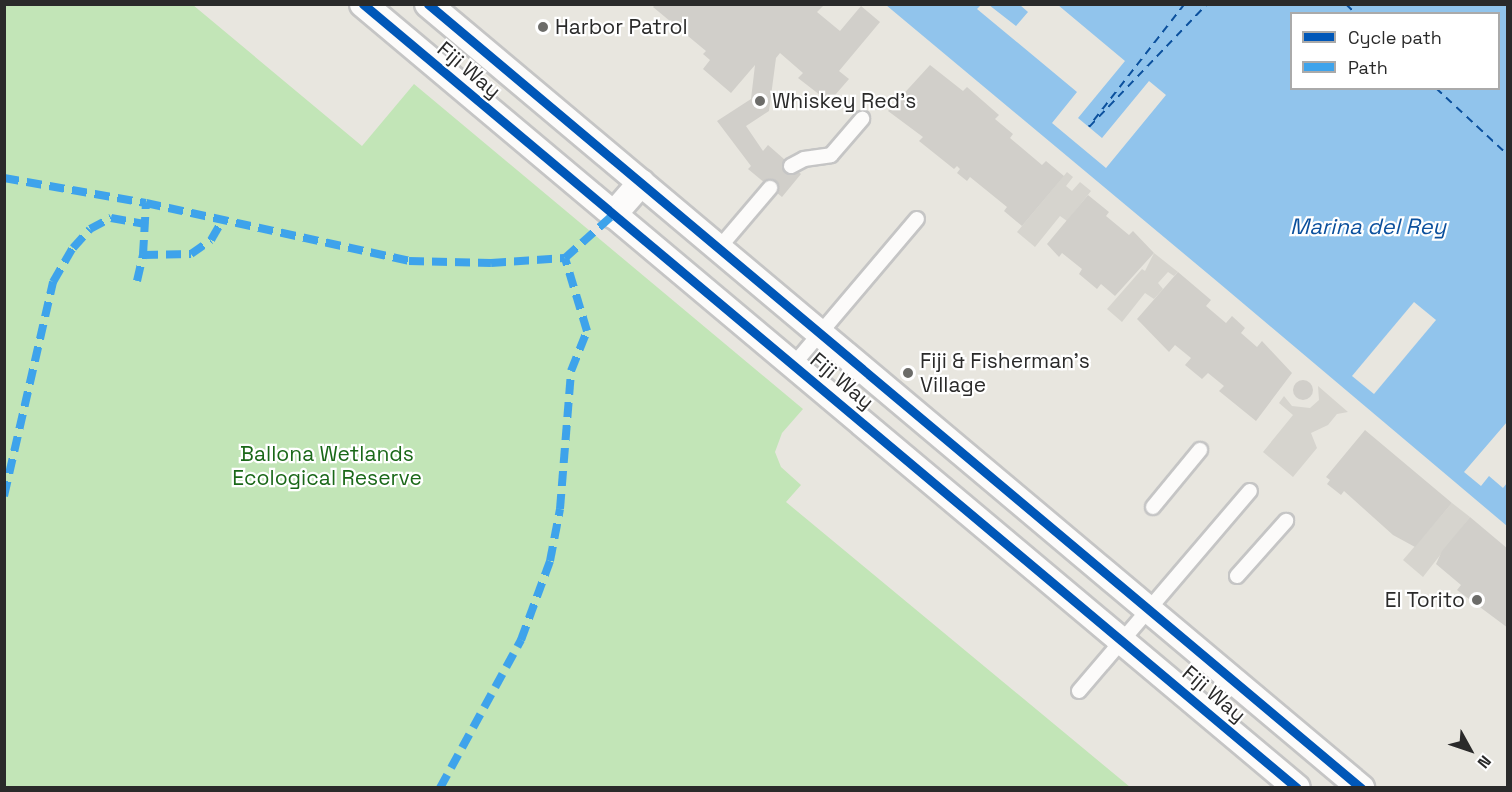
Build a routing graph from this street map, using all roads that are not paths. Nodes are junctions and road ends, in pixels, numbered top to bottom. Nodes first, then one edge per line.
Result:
1 (363, 4) edge
2 (428, 4) edge
3 (862, 119) dead end
4 (791, 166) dead end
5 (641, 183) junction
6 (770, 188) dead end
7 (613, 215) junction
8 (917, 219) dead end
9 (719, 248) junction
10 (820, 332) junction
11 (794, 364) junction
12 (1200, 450) dead end
13 (1250, 491) dead end
14 (1153, 507) dead end
15 (1286, 521) dead end
16 (1237, 576) dead end
17 (1150, 607) junction
18 (1122, 640) junction
19 (1079, 691) dead end
20 (1297, 788) edge
21 (1361, 788) edge

1 - 7 street, Fiji Way
2 - 5 street, Fiji Way
3 - 4 lane
5 - 7 street
5 - 9 street, Fiji Way
6 - 9 lane
7 - 11 street, Fiji Way
8 - 10 lane
9 - 10 street, Fiji Way
10 - 11 lane
10 - 17 street, Fiji Way
11 - 18 street, Fiji Way
12 - 14 lane
13 - 17 lane
15 - 16 lane
17 - 18 lane
17 - 21 street, Fiji Way
18 - 19 lane
18 - 20 street, Fiji Way

